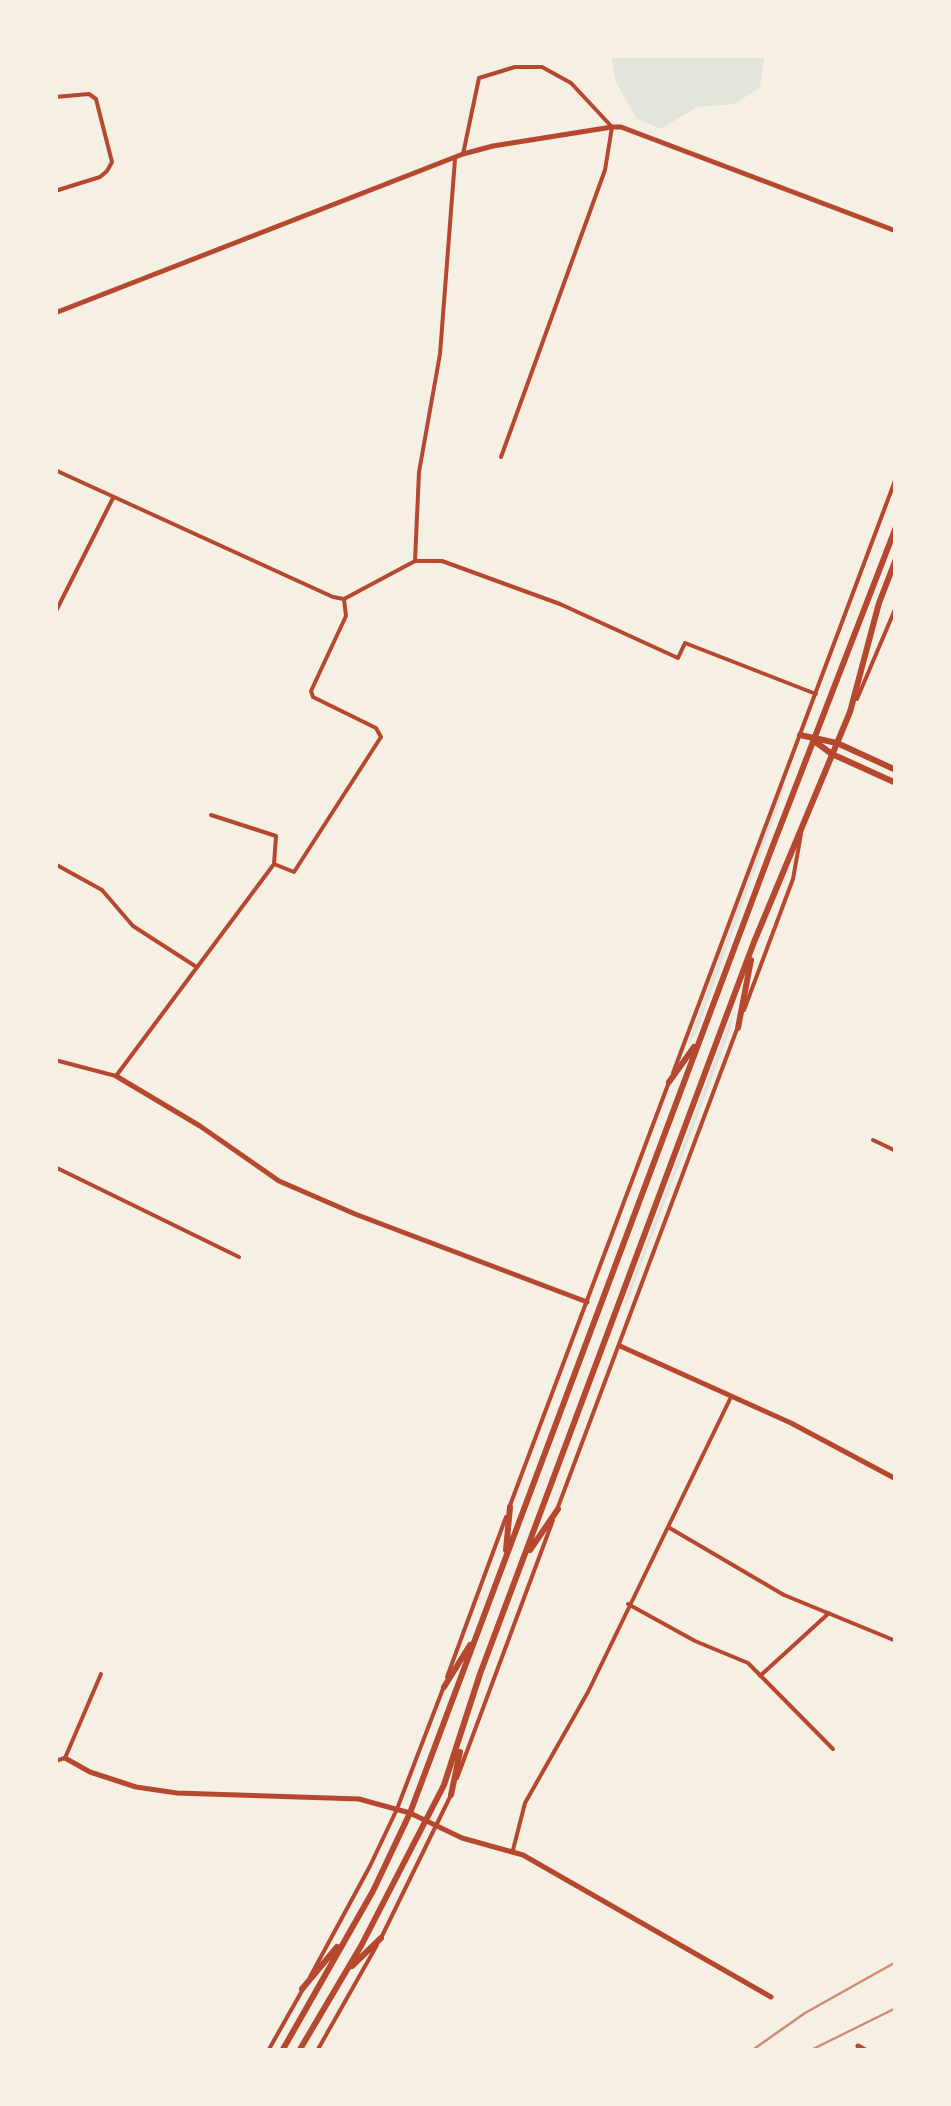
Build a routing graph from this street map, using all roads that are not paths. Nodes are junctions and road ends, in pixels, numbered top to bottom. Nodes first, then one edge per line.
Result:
1 (55, 96) edge
2 (612, 127) junction
3 (464, 154) junction
4 (455, 158) junction
5 (55, 192) edge
6 (896, 232) edge
7 (55, 313) edge
8 (502, 457) dead end
9 (55, 470) edge
10 (896, 478) edge
11 (113, 498) junction
12 (896, 527) edge
13 (896, 559) edge
14 (415, 561) junction
15 (344, 599) junction
16 (896, 607) edge
17 (55, 614) edge
18 (816, 694) junction
19 (850, 712) junction
20 (800, 735) junction
21 (813, 740) junction
22 (837, 744) junction
23 (832, 754) junction
24 (896, 770) edge
25 (896, 783) edge
26 (211, 815) dead end
27 (802, 830) junction
28 (55, 864) edge
29 (274, 864) junction
30 (754, 942) junction
31 (196, 967) junction
32 (738, 1028) junction
33 (701, 1038) junction
34 (55, 1060) edge
35 (116, 1076) junction
36 (669, 1082) junction
37 (874, 1140) dead end
38 (896, 1151) edge
39 (55, 1167) edge
40 (239, 1256) dead end
41 (587, 1302) junction
42 (620, 1346) junction
43 (732, 1396) junction
44 (896, 1479) edge
45 (510, 1506) junction
46 (558, 1509) junction
47 (668, 1526) junction
48 (504, 1562) junction
49 (522, 1564) junction
50 (628, 1604) junction
51 (828, 1613) junction
52 (479, 1631) junction
53 (896, 1641) edge
54 (102, 1674) dead end
55 (760, 1676) junction
56 (444, 1687) junction
57 (465, 1726) junction
58 (833, 1749) dead end
59 (65, 1758) junction
60 (55, 1761) edge
61 (451, 1795) junction
62 (397, 1808) junction
63 (410, 1813) junction
64 (427, 1820) junction
65 (438, 1825) junction
66 (513, 1850) junction
67 (351, 1930) junction
68 (381, 1938) junction
69 (344, 1974) junction
70 (302, 1990) junction
71 (771, 1997) dead end
72 (858, 2046) dead end
73 (268, 2051) edge
74 (282, 2051) edge
75 (298, 2051) edge
76 (316, 2051) edge
77 (866, 2051) edge

1 - 5 street
2 - 3 street
2 - 3 street
2 - 6 street
2 - 8 street
3 - 4 street
4 - 7 street
4 - 14 street
9 - 11 street
10 - 18 street
11 - 15 street
11 - 17 street
12 - 21 main road
13 - 19 main road
14 - 15 street
14 - 18 street
15 - 29 street
16 - 19 street
18 - 20 street
19 - 22 main road
20 - 21 main road
20 - 36 street
21 - 22 main road
21 - 23 main road
21 - 33 main road
22 - 23 main road
22 - 24 main road
23 - 25 main road
23 - 27 main road
26 - 29 street
27 - 30 main road
27 - 32 street
28 - 31 street
29 - 31 street
30 - 32 main road
30 - 49 main road
31 - 35 street
32 - 42 street
33 - 36 main road
33 - 48 main road
34 - 35 street
35 - 41 street
36 - 41 street
37 - 38 street
39 - 40 street
41 - 45 street
42 - 43 street
42 - 46 street
43 - 44 street
43 - 47 street
45 - 48 main road
45 - 56 street
46 - 49 main road
46 - 61 street
47 - 50 street
47 - 51 street
48 - 52 main road
49 - 57 main road
50 - 55 street
50 - 66 street
51 - 53 street
51 - 55 street
52 - 56 main road
52 - 63 main road
54 - 59 street
55 - 58 street
56 - 62 street
57 - 61 main road
57 - 64 main road
59 - 60 street
59 - 62 street
61 - 65 street
62 - 63 street
62 - 70 street
63 - 64 street
63 - 67 main road
64 - 65 street
64 - 69 main road
65 - 66 street
65 - 68 street
66 - 71 street
67 - 70 main road
67 - 74 main road
68 - 69 main road
68 - 76 street
69 - 75 main road
70 - 73 street
72 - 77 street

